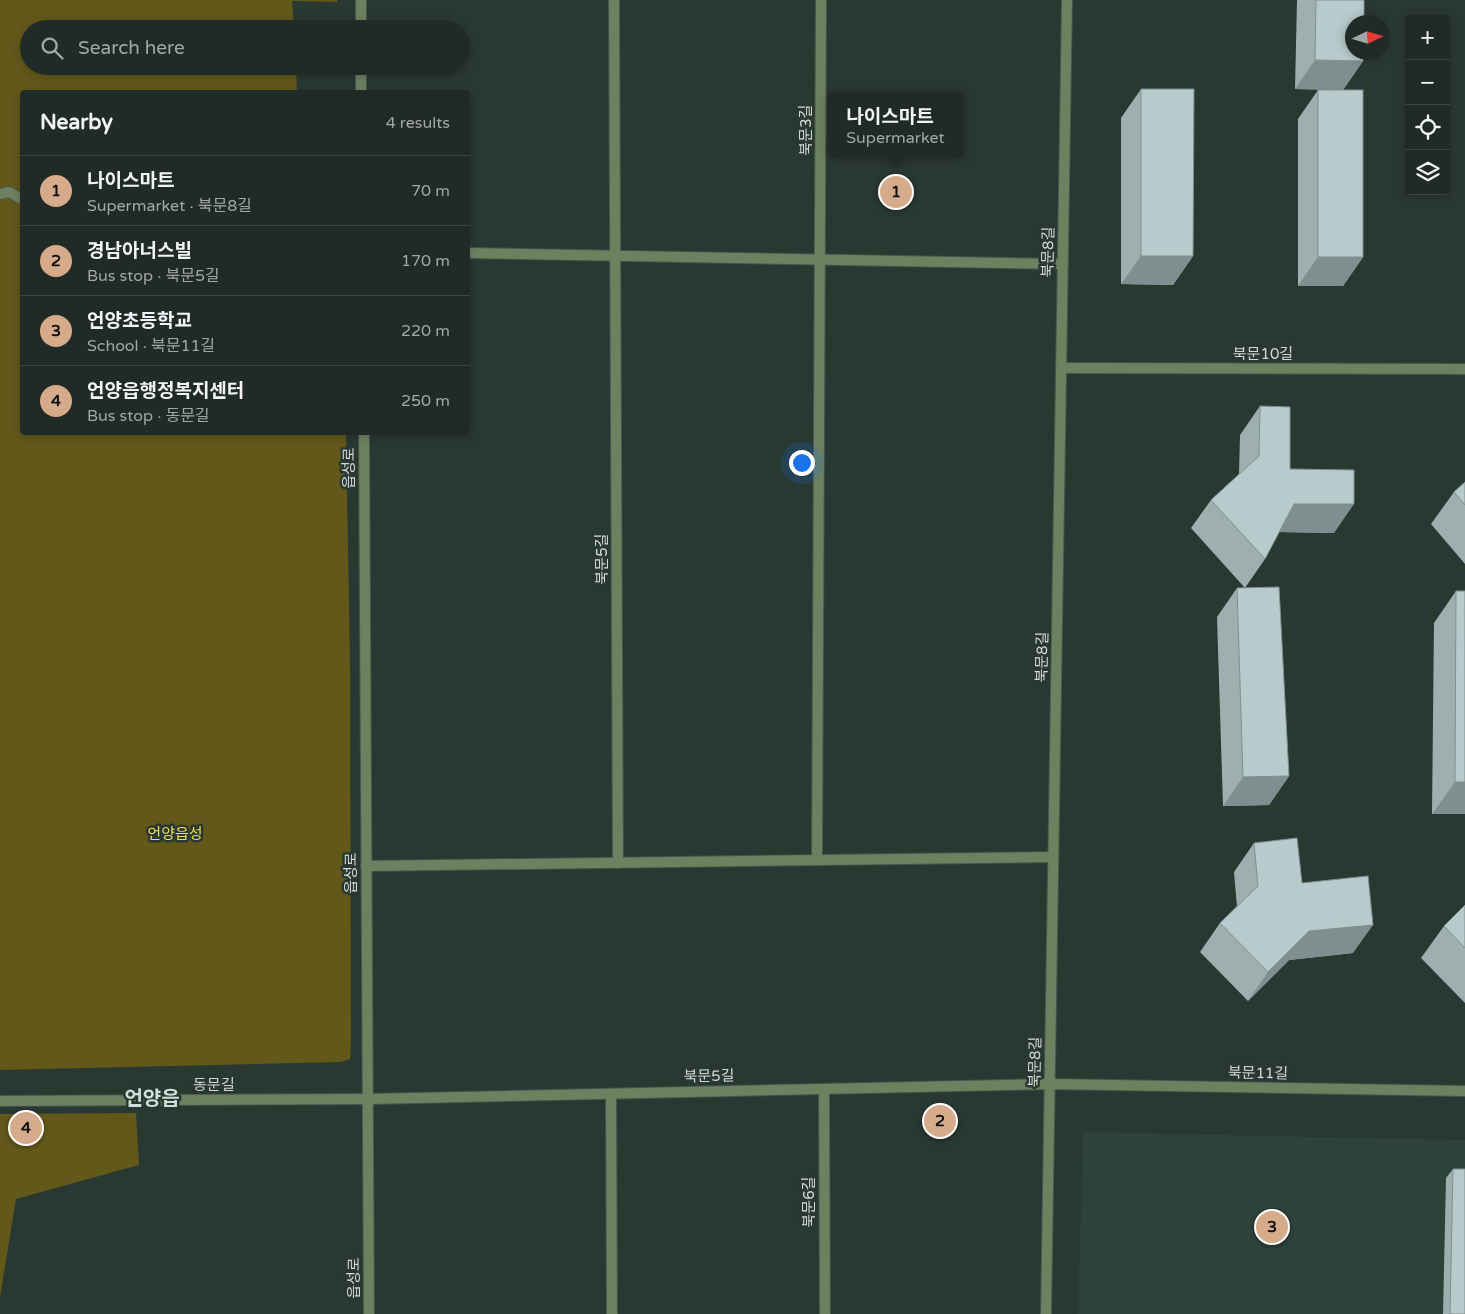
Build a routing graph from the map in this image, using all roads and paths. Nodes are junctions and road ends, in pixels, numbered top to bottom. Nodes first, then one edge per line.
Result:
1 (361, 0) edge
2 (614, 0) edge
3 (822, 0) edge
4 (1067, 0) edge
5 (361, 20) edge
6 (361, 75) edge
7 (362, 90) edge
8 (4, 193) edge
9 (20, 198) edge
10 (470, 253) edge
11 (615, 256) junction
12 (820, 259) junction
13 (1063, 264) junction
14 (1061, 368) junction
15 (1465, 370) edge
16 (364, 435) edge
17 (1054, 857) junction
18 (817, 860) junction
19 (618, 863) junction
20 (366, 866) junction
21 (1050, 1084) junction
22 (824, 1089) junction
23 (1465, 1091) edge
24 (611, 1094) junction
25 (368, 1099) junction
26 (0, 1101) edge
27 (369, 1314) edge
28 (612, 1314) edge
29 (825, 1314) edge
30 (1046, 1314) edge

1 - 5 street
2 - 11 street
3 - 12 street, 북문3길
4 - 13 street, 북문8길
6 - 7 street
8 - 9 street
10 - 11 street
11 - 12 street
11 - 19 street, 북문5길
12 - 13 street
12 - 18 street
13 - 14 street, 북문8길
14 - 15 street, 북문10길
14 - 17 street, 북문8길
16 - 20 street, 읍성로
17 - 18 street
17 - 21 street, 북문8길
18 - 19 street
19 - 20 street
20 - 25 street, 읍성로
21 - 22 street, 북문5길
21 - 23 street, 북문11길
21 - 30 street, 북문8길
22 - 24 street, 북문5길
22 - 29 street, 북문6길
24 - 25 street, 북문5길
24 - 28 street
25 - 26 street, 동문길
25 - 27 street, 읍성로

